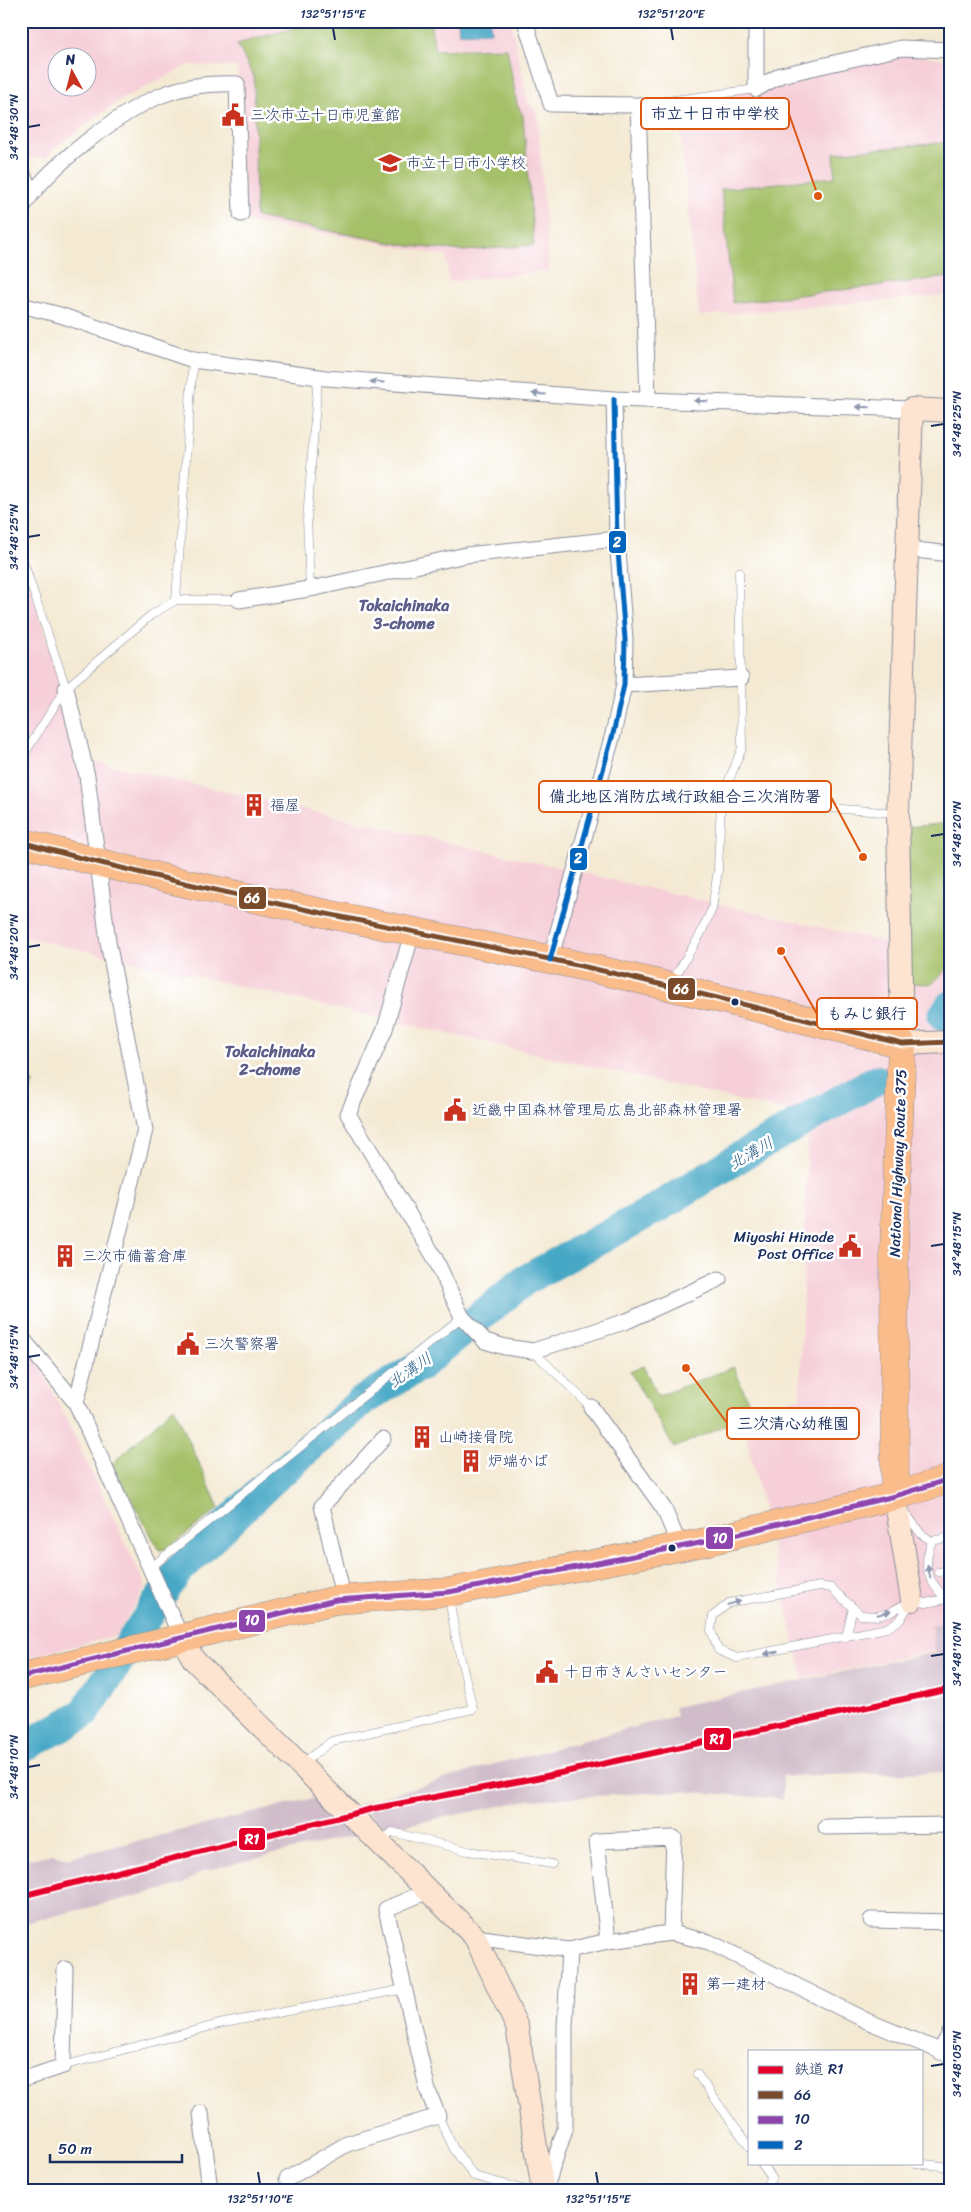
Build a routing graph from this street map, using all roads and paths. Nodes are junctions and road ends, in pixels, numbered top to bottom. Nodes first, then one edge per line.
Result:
1 (525, 21) edge
2 (756, 21) edge
3 (950, 50) edge
4 (756, 89) junction
5 (638, 105) junction
6 (21, 170) edge
7 (31, 192) junction
8 (21, 210) edge
9 (241, 214) dead end
10 (21, 305) edge
11 (193, 360) junction
12 (318, 377) junction
13 (614, 399) junction
14 (648, 399) junction
15 (912, 409) junction
16 (950, 411) edge
17 (617, 539) junction
18 (907, 549) junction
19 (950, 554) edge
20 (21, 555) edge
21 (739, 572) dead end
22 (310, 588) junction
23 (176, 600) junction
24 (239, 600) joint
25 (741, 678) junction
26 (624, 685) junction
27 (66, 688) junction
28 (21, 759) edge
29 (721, 800) junction
30 (898, 813) junction
31 (21, 842) edge
32 (97, 862) junction
33 (412, 933) junction
34 (550, 960) junction
35 (669, 987) junction
36 (950, 1042) edge
37 (902, 1044) junction
38 (719, 1279) dead end
39 (464, 1320) junction
40 (21, 1337) edge
41 (533, 1351) junction
42 (76, 1403) junction
43 (591, 1407) joint
44 (383, 1439) dead end
45 (950, 1479) edge
46 (894, 1496) junction
47 (950, 1537) edge
48 (932, 1541) junction
49 (680, 1547) junction
50 (950, 1570) edge
51 (939, 1572) dead end
52 (152, 1574) junction
53 (449, 1592) junction
54 (948, 1599) edge
55 (344, 1600) junction
56 (912, 1600) junction
57 (853, 1608) junction
58 (181, 1637) junction
59 (846, 1637) junction
60 (21, 1677) edge
61 (301, 1764) junction
62 (950, 1825) edge
63 (826, 1828) dead end
64 (380, 1843) junction
65 (552, 1864) dead end
66 (428, 1890) junction
67 (871, 1920) dead end
68 (950, 1922) edge
69 (671, 1933) junction
70 (475, 1937) junction
71 (608, 1941) junction
72 (569, 1950) junction
73 (65, 1969) dead end
74 (405, 1989) junction
75 (950, 2033) edge
76 (945, 2053) edge
77 (63, 2066) junction
78 (697, 2074) dead end
79 (21, 2080) edge
80 (201, 2113) dead end
81 (438, 2116) junction
82 (748, 2145) edge
83 (762, 2164) edge
84 (924, 2164) edge
85 (950, 2167) edge
86 (287, 2179) dead end
87 (210, 2191) edge
88 (529, 2191) edge
89 (544, 2191) edge
90 (762, 2191) edge

1 - 5 street
2 - 4 street
3 - 4 street
4 - 5 lane
5 - 14 street
6 - 7 street
7 - 8 street
7 - 9 street
10 - 11 street
11 - 12 street
11 - 23 lane
13 -> 12 street
12 - 22 lane
13 - 14 street
13 - 17 street
15 -> 14 street
15 - 16 street
15 - 18 street
17 - 22 street
17 - 26 street
18 - 19 street
18 - 30 street
20 - 27 lane
21 - 25 lane
22 - 24 street
23 - 24 lane
23 - 27 lane
25 - 26 street
25 - 29 lane
26 - 34 street
27 - 28 lane
27 - 32 street
29 - 30 lane
29 - 35 lane
30 - 37 street
31 - 32 highway
32 - 33 highway
32 - 42 street
33 - 34 highway
33 - 39 street
34 - 35 highway
35 - 37 highway
36 - 37 street
37 - 46 highway, National Highway Route 375
38 - 41 street
39 - 41 street
39 - 52 lane
40 - 42 street
41 - 43 lane
42 - 52 street
43 - 49 street
44 - 55 street
45 - 46 highway
46 - 48 lane
46 - 49 highway
46 - 56 street
47 - 48 lane
54 -> 48 lane
49 - 53 highway
50 - 51 lane
52 - 58 street
53 - 55 highway
53 - 61 lane
54 - 56 lane
55 - 58 highway
57 -> 56 lane
56 - 59 lane
57 - 59 lane
59 -> 57 lane
58 - 60 highway
58 - 61 street
61 - 64 street
62 - 63 street
64 - 65 lane
64 - 66 street
66 - 70 street
66 - 74 street
67 - 68 street
69 - 71 street
69 - 71 street
69 - 76 street
70 - 72 street
70 - 89 street
71 - 72 street
72 - 89 street
73 - 77 street
74 - 77 lane
74 - 81 street
75 - 76 street
77 - 79 street
78 - 82 lane
80 - 87 street
81 - 86 street
81 - 88 lane
83 - 90 lane
84 - 85 lane

